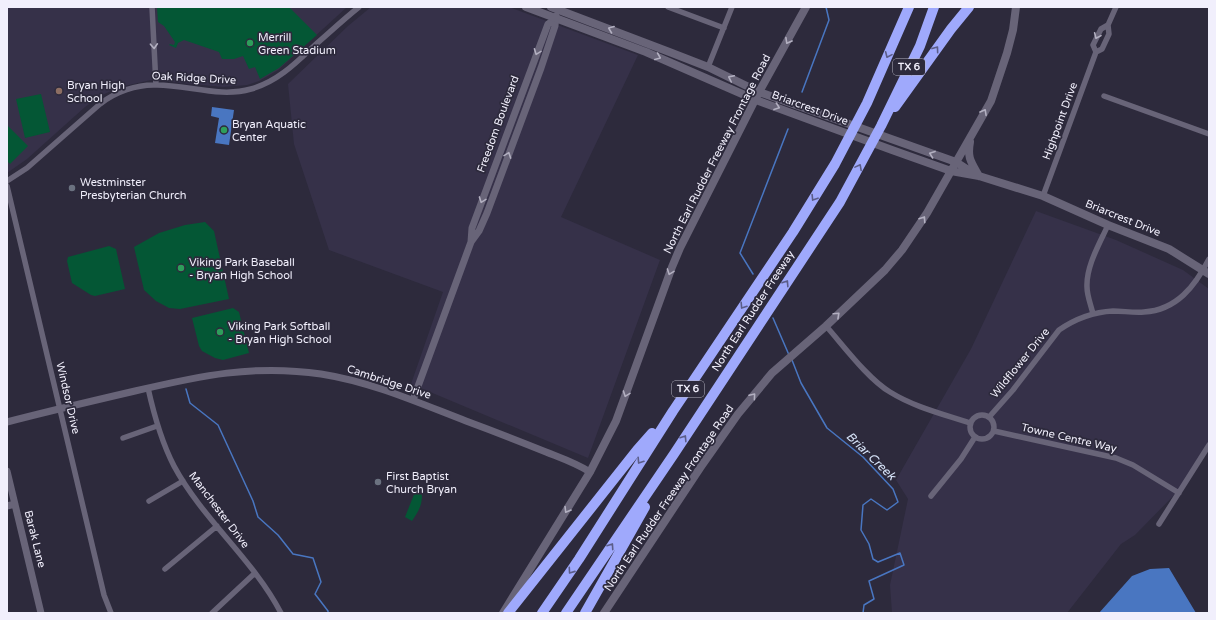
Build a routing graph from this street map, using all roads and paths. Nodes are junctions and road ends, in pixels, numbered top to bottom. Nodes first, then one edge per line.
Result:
1 (152, 7) edge
2 (359, 7) edge
3 (526, 7) edge
4 (668, 7) edge
5 (732, 7) edge
6 (806, 7) edge
7 (909, 7) edge
8 (934, 7) edge
9 (969, 7) edge
10 (1016, 7) edge
11 (1116, 7) edge
12 (554, 8) edge
13 (556, 18) junction
14 (1108, 25) junction
15 (724, 28) junction
16 (1096, 52) junction
17 (708, 67) junction
18 (156, 84) junction
19 (521, 95) junction
20 (758, 96) junction
21 (1104, 96) dead end
22 (530, 98) junction
23 (830, 122) junction
24 (881, 126) junction
25 (507, 133) junction
26 (1209, 134) edge
27 (515, 136) junction
28 (971, 136) junction
29 (956, 162) junction
30 (951, 171) junction
31 (979, 176) junction
32 (490, 178) junction
33 (7, 181) edge
34 (498, 182) junction
35 (7, 186) edge
36 (1043, 196) junction
37 (1108, 225) junction
38 (471, 242) junction
39 (1209, 259) edge
40 (1206, 272) edge
41 (1093, 314) junction
42 (826, 326) junction
43 (148, 388) junction
44 (413, 400) junction
45 (60, 408) junction
46 (672, 411) junction
47 (990, 416) junction
48 (7, 422) edge
49 (970, 423) junction
50 (157, 426) junction
51 (994, 431) junction
52 (975, 437) junction
53 (123, 438) dead end
54 (1209, 446) edge
55 (674, 454) junction
56 (7, 471) edge
57 (590, 472) junction
58 (183, 481) junction
59 (1179, 493) junction
60 (932, 496) dead end
61 (149, 501) dead end
62 (15, 504) junction
63 (7, 506) edge
64 (1160, 524) dead end
65 (217, 526) junction
66 (165, 569) dead end
67 (255, 573) junction
68 (41, 613) edge
69 (111, 613) edge
70 (212, 613) edge
71 (281, 613) edge
72 (503, 613) edge
73 (508, 613) edge
74 (542, 613) edge
75 (566, 613) edge
76 (585, 613) edge
77 (604, 613) edge

1 -> 18 street
2 - 18 street, Oak Ridge Drive
3 - 13 main road, Briarcrest Drive
4 - 15 street
5 - 15 street
6 -> 20 main road, North Earl Rudder Freeway Frontage Road
7 -> 46 highway, North Earl Rudder Freeway / TX 6
8 - 24 highway, North Earl Rudder Freeway / TX 6
24 -> 9 highway
28 -> 10 main road, North Earl Rudder Freeway Frontage Road
11 - 14 street, Highpoint Drive
12 - 13 street, Freedom Boulevard
17 -> 12 main road, Briarcrest Drive
13 -> 19 street, Freedom Boulevard
13 -> 20 main road, Briarcrest Drive
13 - 22 street, Freedom Boulevard
14 - 16 street, Highpoint Drive
14 -> 16 street, Highpoint Drive
15 - 17 street
16 - 36 street, Highpoint Drive
20 -> 17 main road, Briarcrest Drive
18 - 33 street, Oak Ridge Drive
19 - 22 street
19 - 25 street, Freedom Boulevard
20 - 23 main road, Briarcrest Drive
20 -> 57 main road, North Earl Rudder Freeway Frontage Road
21 - 26 street
22 - 27 street, Freedom Boulevard
29 -> 23 main road, Briarcrest Drive
23 - 30 main road, Briarcrest Drive
55 -> 24 highway, North Earl Rudder Freeway / TX 6
25 - 27 street
25 - 32 street, Freedom Boulevard
34 -> 27 street, Freedom Boulevard
28 - 29 main road, North Earl Rudder Freeway Frontage Road
28 - 31 main road
29 - 30 main road, North Earl Rudder Freeway Frontage Road
29 - 31 main road, Briarcrest Drive
30 - 31 main road, Briarcrest Drive
42 -> 30 main road, North Earl Rudder Freeway Frontage Road
31 - 36 main road, Briarcrest Drive
32 - 34 street
32 -> 38 street, Freedom Boulevard
34 - 38 street, Freedom Boulevard
35 - 45 street, Windsor Drive
36 - 37 main road, Briarcrest Drive
37 - 40 main road, Briarcrest Drive
37 - 41 street
38 - 44 street, Freedom Boulevard
39 - 40 street, Wildflower Drive
40 - 41 street, Wildflower Drive
41 - 47 street, Wildflower Drive
42 - 49 street
77 -> 42 main road, North Earl Rudder Freeway Frontage Road
43 - 44 street, Cambridge Drive
43 - 45 street, Cambridge Drive
43 - 50 street, Manchester Drive
44 - 57 street, Cambridge Drive
45 - 48 street, Cambridge Drive
45 - 69 street, Windsor Drive
46 - 73 highway
46 -> 74 highway, North Earl Rudder Freeway / TX 6
47 - 49 street
47 - 51 street
49 - 52 street
50 - 53 street
50 - 58 street, Manchester Drive
51 - 52 street
51 - 59 street, Towne Centre Way
52 - 60 street
54 - 59 street
75 -> 55 highway, North Earl Rudder Freeway / TX 6
55 - 76 highway
56 - 62 street, Barak Lane
57 -> 72 main road, North Earl Rudder Freeway Frontage Road
58 - 61 street
58 - 65 street, Manchester Drive
59 - 64 street
62 - 63 street
62 - 68 street, Barak Lane
65 - 66 street
65 - 67 street, Manchester Drive
67 - 70 street
67 - 71 street, Manchester Drive

